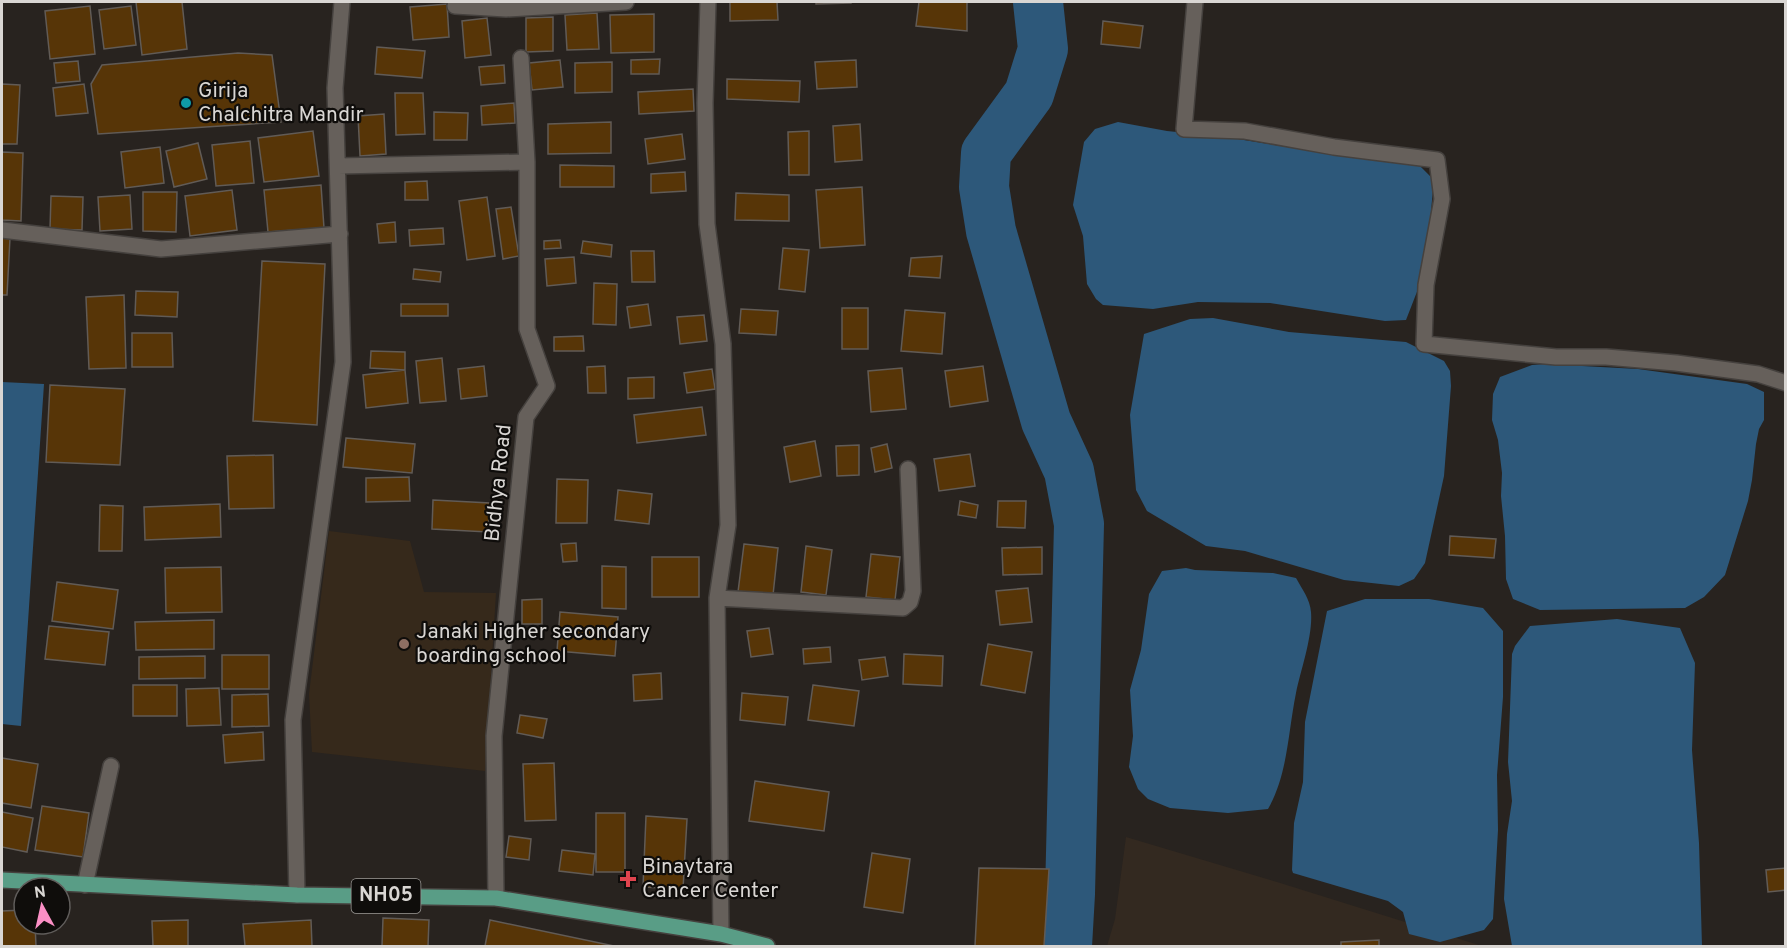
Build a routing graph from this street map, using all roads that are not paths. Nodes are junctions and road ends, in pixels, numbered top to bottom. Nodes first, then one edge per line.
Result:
1 (342, 2) edge
2 (626, 2) edge
3 (708, 2) edge
4 (1195, 2) edge
5 (455, 6) dead end
6 (521, 58) dead end
7 (527, 162) junction
8 (338, 166) junction
9 (2, 230) edge
10 (340, 234) junction
11 (1785, 383) edge
12 (908, 469) dead end
13 (717, 598) junction
14 (111, 766) dead end
15 (2, 880) edge
16 (85, 885) junction
17 (297, 895) junction
18 (496, 898) junction
19 (721, 934) junction
20 (767, 946) edge

1 - 8 street
2 - 5 street
3 - 13 street
4 - 11 street
6 - 7 street
7 - 8 street
7 - 18 street, Bidhya Road
8 - 10 street
9 - 10 street
10 - 17 street
12 - 13 street
13 - 19 street
14 - 16 street
15 - 16 main road, NH05
16 - 17 main road, NH05
17 - 18 main road, NH05
18 - 19 main road, NH05
19 - 20 main road, NH05

